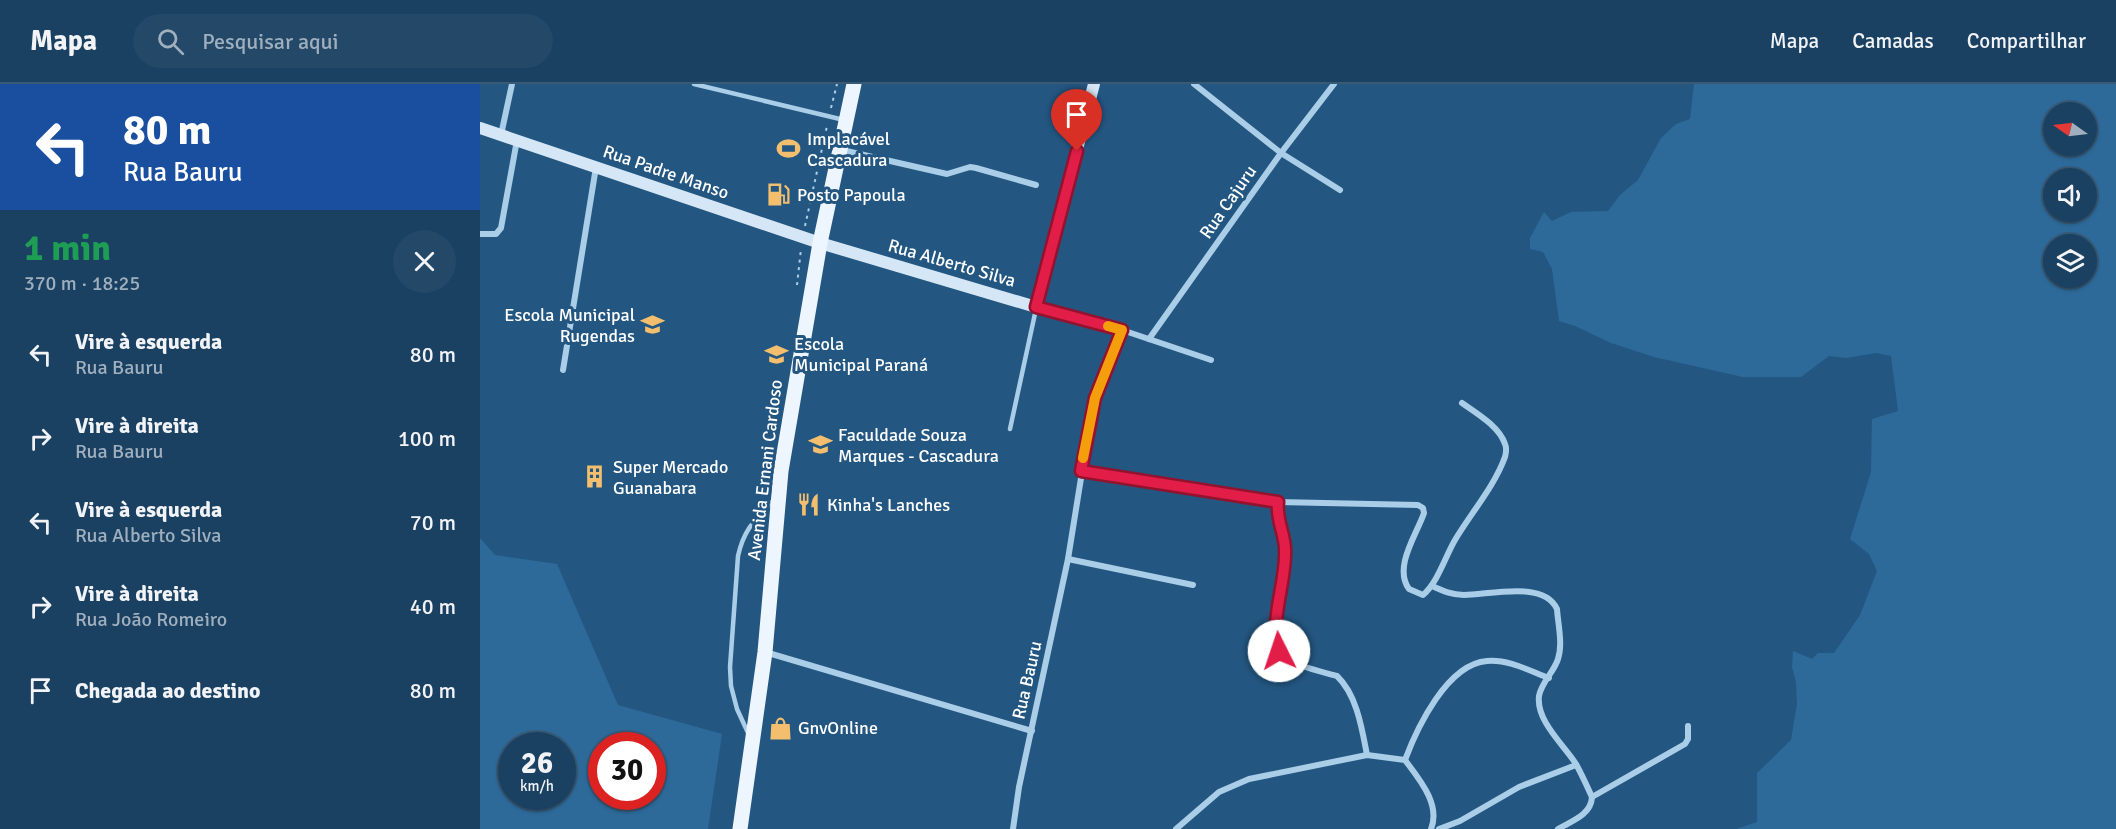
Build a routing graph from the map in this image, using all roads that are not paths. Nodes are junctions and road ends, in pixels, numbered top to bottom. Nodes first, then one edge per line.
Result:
1 (512, 84) edge
2 (694, 84) edge
3 (855, 84) edge
4 (1094, 84) edge
5 (1194, 84) edge
6 (1334, 84) edge
7 (846, 120) junction
8 (480, 128) edge
9 (501, 135) junction
10 (517, 140) junction
11 (840, 149) junction
12 (1281, 153) junction
13 (596, 167) junction
14 (1036, 185) dead end
15 (1340, 190) dead end
16 (480, 234) edge
17 (820, 243) junction
18 (1036, 307) junction
19 (1122, 330) junction
20 (1149, 339) junction
21 (1211, 360) dead end
22 (563, 370) dead end
23 (1462, 403) dead end
24 (1010, 429) dead end
25 (1081, 471) junction
26 (779, 495) junction
27 (1278, 502) junction
28 (1068, 560) junction
29 (1193, 585) dead end
30 (1432, 586) junction
31 (765, 652) junction
32 (1548, 678) junction
33 (1688, 726) dead end
34 (1032, 731) junction
35 (753, 746) junction
36 (1367, 755) junction
37 (1405, 760) junction
38 (1576, 765) junction
39 (1592, 797) junction
40 (740, 829) edge
41 (1013, 829) edge
42 (1176, 829) edge
43 (1431, 829) edge
44 (1439, 829) edge
45 (1558, 829) edge

1 - 9 street
2 - 7 lane
3 - 7 main road, Avenida Ernani Cardoso
4 - 18 street
5 - 12 street
6 - 12 street, Rua Cajuru
7 - 11 main road, Avenida Ernani Cardoso
8 - 9 street, Rua Padre Manso
9 - 10 street, Rua Padre Manso
10 - 13 street, Rua Padre Manso
10 - 16 street
11 - 14 street
11 - 17 main road, Avenida Ernani Cardoso
12 - 15 street
12 - 20 street, Rua Cajuru
13 - 17 street, Rua Padre Manso
13 - 22 street
17 - 18 street, Rua Alberto Silva
17 - 26 main road, Avenida Ernani Cardoso
18 - 19 street, Rua Alberto Silva
18 - 24 lane
19 - 20 street, Rua Alberto Silva
19 - 25 street, Rua Bauru
20 - 21 street, Rua Alberto Silva
23 - 30 street
25 - 27 street
25 - 28 street, Rua Bauru
26 - 31 main road, Avenida Ernani Cardoso
26 - 35 lane
27 - 30 street
27 - 36 street
28 - 29 street
28 - 34 street, Rua Bauru
30 - 32 street
31 - 34 street, Rua Bauru
31 - 35 main road, Avenida Ernani Cardoso
32 - 37 street
32 - 38 street
33 - 39 street
34 - 41 street
35 - 40 main road, Avenida Ernani Cardoso
36 - 37 street
36 - 42 street
37 - 43 street
38 - 39 street
38 - 44 street
39 - 45 street

